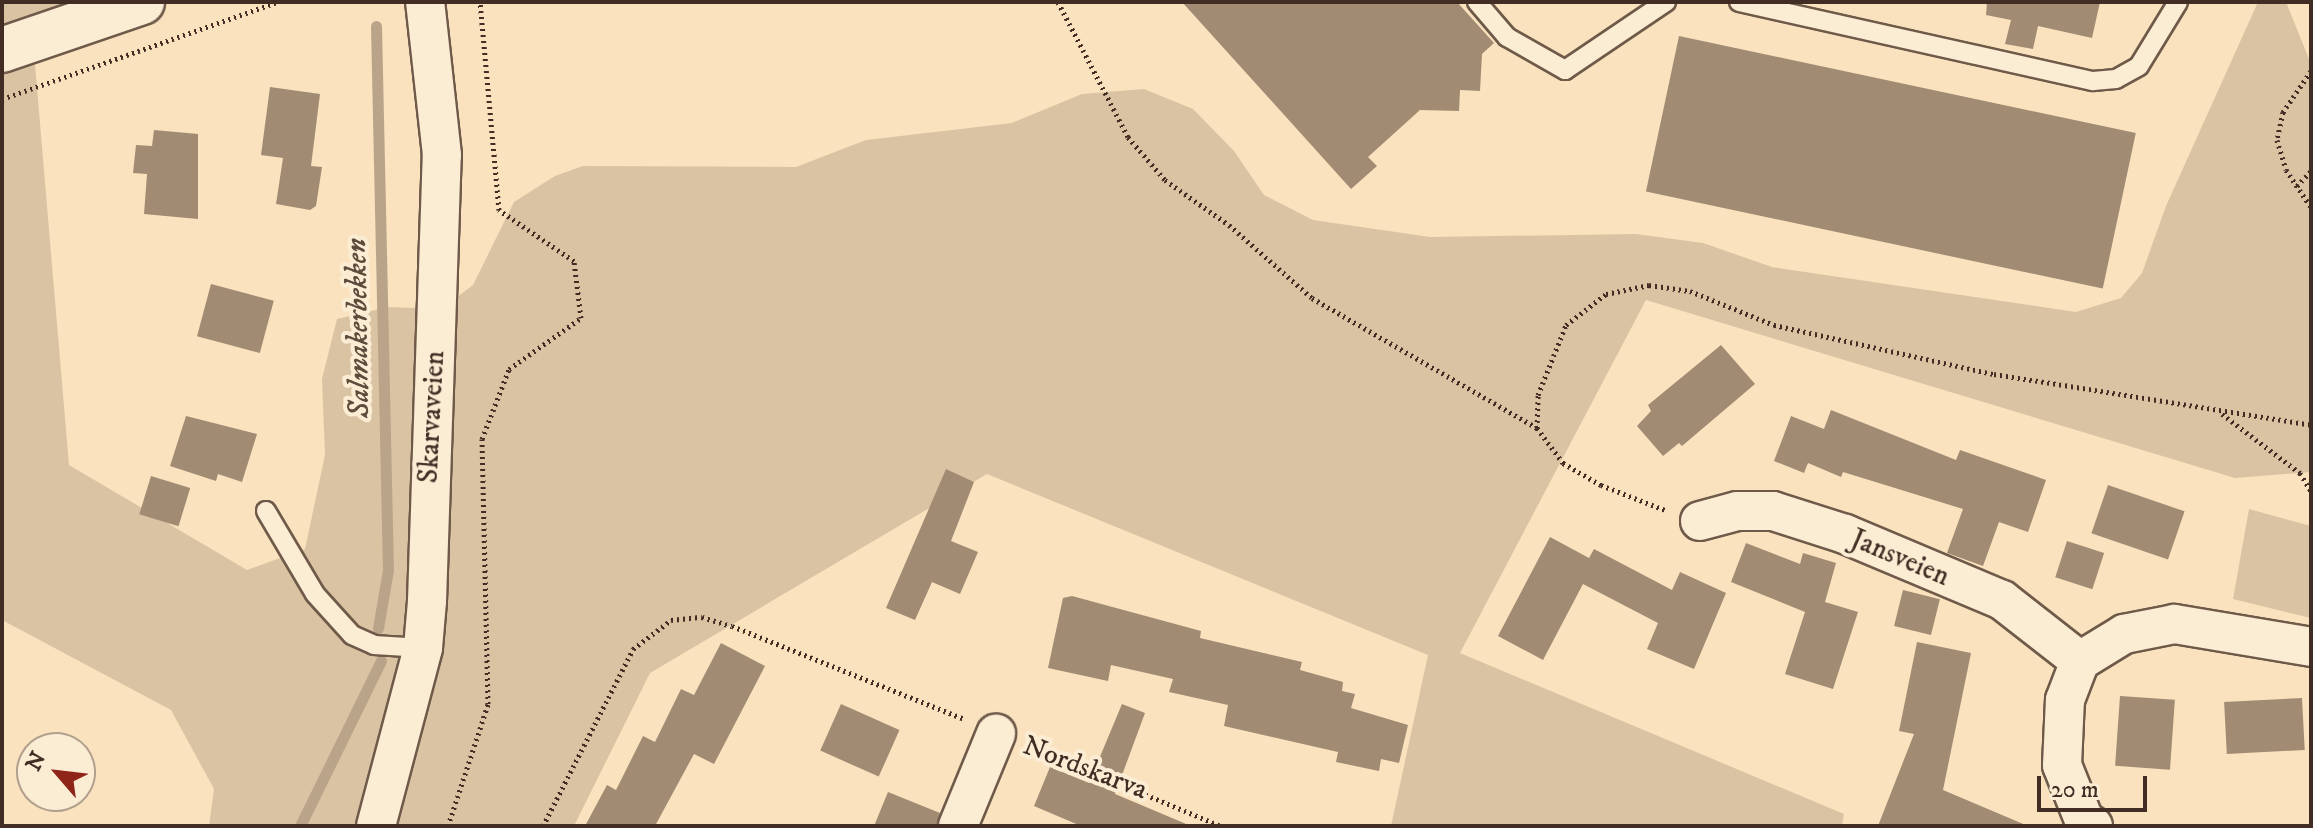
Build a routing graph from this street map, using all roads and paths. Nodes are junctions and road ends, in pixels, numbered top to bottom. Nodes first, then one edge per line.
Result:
1 (142, 2) edge
2 (277, 2) edge
3 (425, 2) edge
4 (480, 2) edge
5 (1058, 2) edge
6 (1477, 2) edge
7 (1666, 2) edge
8 (1739, 2) edge
9 (2178, 2) edge
10 (2, 50) edge
11 (2311, 71) edge
12 (2, 99) edge
13 (2311, 171) edge
14 (2297, 186) junction
15 (2311, 207) edge
16 (2220, 412) junction
17 (2311, 425) edge
18 (1537, 428) junction
19 (2311, 491) edge
20 (266, 511) dead end
21 (1700, 521) joint
22 (2311, 647) edge
23 (423, 648) junction
24 (2080, 661) junction
25 (996, 734) junction
26 (376, 826) edge
27 (448, 826) edge
28 (543, 826) edge
29 (958, 826) edge
30 (1221, 826) edge
31 (2093, 826) edge

1 - 10 main road
2 - 12 path
3 - 23 street, Skarvaveien
4 - 27 path
5 - 18 path
6 - 7 lane
8 - 9 lane
11 - 14 path
13 - 14 path
14 - 15 path
16 - 17 path
16 - 18 path
16 - 19 path
18 - 21 path
20 - 23 lane
21 - 24 street, Jansveien
22 - 24 street
23 - 26 street, Skarvaveien
24 - 31 street
25 - 28 path
25 - 29 street, Nordskarva
25 - 30 path, Nordskarva

